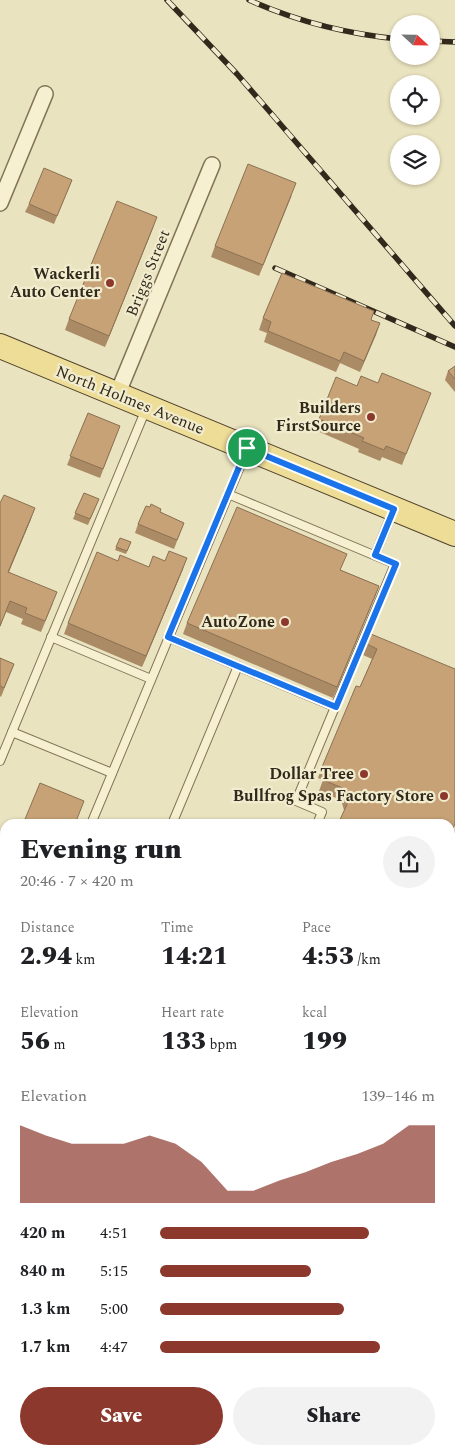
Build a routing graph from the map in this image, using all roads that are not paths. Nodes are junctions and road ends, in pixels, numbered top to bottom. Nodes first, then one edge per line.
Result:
1 (44, 94) dead end
2 (212, 165) dead end
3 (0, 203) edge
4 (0, 346) edge
5 (117, 395) junction
6 (147, 408) junction
7 (247, 448) junction
8 (228, 494) junction
9 (394, 509) junction
10 (455, 534) edge
11 (375, 555) junction
12 (51, 637) junction
13 (168, 637) junction
14 (238, 666) junction
15 (151, 679) junction
16 (336, 707) junction
17 (12, 732) junction
18 (0, 760) edge
19 (112, 773) junction
20 (92, 819) edge
21 (174, 819) edge
22 (319, 819) edge

1 - 3 street
2 - 5 street, Briggs Street
4 - 5 main road, North Holmes Avenue
5 - 6 main road, North Holmes Avenue
6 - 7 main road, North Holmes Avenue
6 - 12 lane
7 - 8 lane
7 - 9 main road, North Holmes Avenue
8 - 11 lane
8 - 13 lane
9 - 10 main road, North Holmes Avenue
9 - 11 lane
11 - 16 lane
12 - 15 lane
12 - 17 lane
13 - 14 lane
13 - 15 lane
14 - 16 lane
14 - 21 lane
15 - 19 lane
16 - 22 lane
17 - 18 lane
17 - 19 lane
19 - 20 lane

